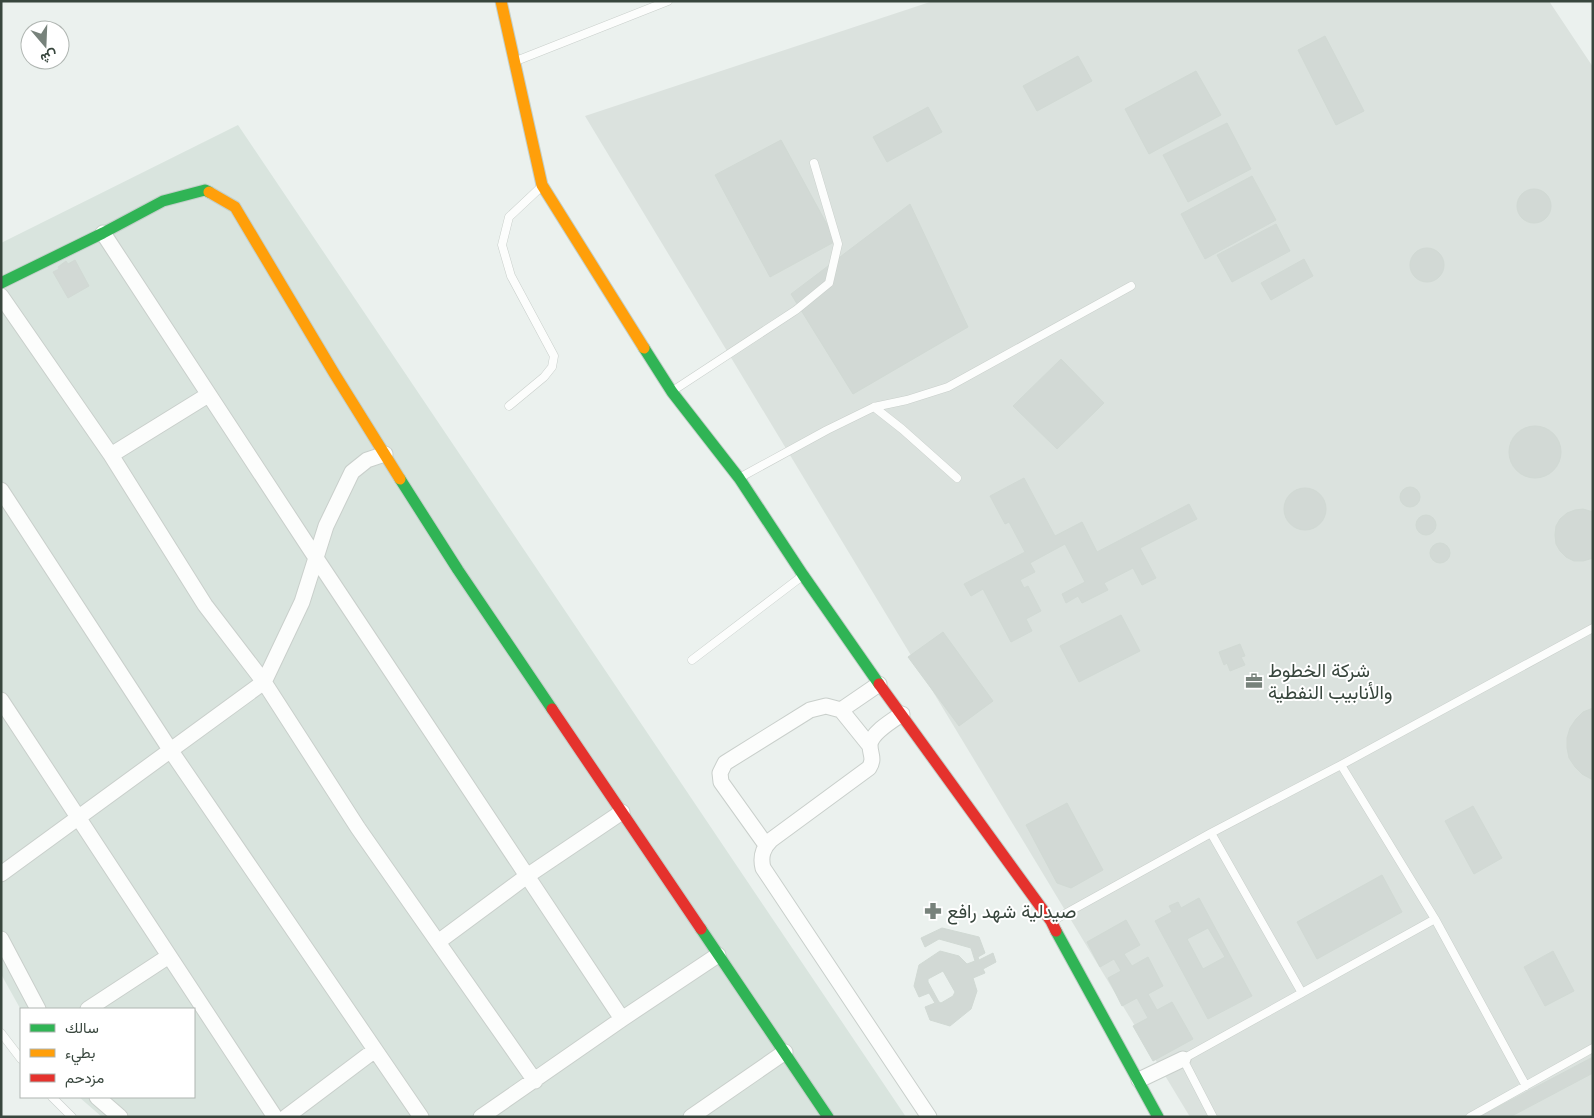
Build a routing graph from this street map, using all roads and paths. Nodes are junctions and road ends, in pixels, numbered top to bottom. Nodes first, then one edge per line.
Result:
1 (501, 1) edge
2 (668, 1) edge
3 (514, 62) junction
4 (814, 163) dead end
5 (542, 186) junction
6 (104, 233) junction
7 (1, 283) edge
8 (1131, 286) dead end
9 (1, 296) edge
10 (672, 392) junction
11 (208, 395) junction
12 (509, 406) dead end
13 (874, 407) junction
14 (386, 454) junction
15 (111, 455) junction
16 (739, 478) junction
17 (958, 478) dead end
18 (1, 490) edge
19 (316, 558) junction
20 (803, 576) junction
21 (1593, 628) edge
22 (692, 660) dead end
23 (264, 682) junction
24 (878, 684) junction
25 (1, 700) edge
26 (841, 710) junction
27 (902, 714) junction
28 (870, 746) junction
29 (171, 751) junction
30 (1341, 765) junction
31 (622, 812) junction
32 (78, 817) junction
33 (1211, 833) junction
34 (766, 845) junction
35 (1, 874) edge
36 (527, 876) junction
37 (1435, 919) junction
38 (1051, 921) junction
39 (1, 939) edge
40 (438, 942) junction
41 (718, 955) junction
42 (170, 956) junction
43 (1302, 993) junction
44 (37, 1008) edge
45 (90, 1008) edge
46 (622, 1018) junction
47 (1, 1033) edge
48 (1593, 1048) edge
49 (375, 1050) junction
50 (785, 1052) junction
51 (20, 1058) edge
52 (1183, 1059) junction
53 (1139, 1080) junction
54 (535, 1081) junction
55 (1526, 1086) junction
56 (53, 1098) edge
57 (98, 1098) edge
58 (72, 1117) edge
59 (120, 1117) edge
60 (275, 1117) edge
61 (286, 1117) edge
62 (422, 1117) edge
63 (482, 1117) edge
64 (691, 1117) edge
65 (828, 1117) edge
66 (929, 1117) edge
67 (1158, 1117) edge
68 (1213, 1117) edge
69 (1470, 1117) edge

1 - 3 street
2 - 3 lane
3 - 5 street
4 - 10 lane
5 - 10 street
5 - 12 lane
6 - 7 street
6 - 11 street
6 - 14 street
8 - 13 lane
9 - 15 street
10 - 16 street
11 - 15 street
11 - 19 street
13 - 16 lane
13 - 17 lane
14 - 19 street
14 - 31 street
15 - 23 street
16 - 20 street
18 - 29 street
19 - 23 street
19 - 36 street
20 - 22 lane
20 - 24 street
21 - 30 lane
23 - 29 street
23 - 40 street
24 - 26 street
24 - 27 street
25 - 32 street
26 - 28 street
26 - 34 street
27 - 28 street
27 - 38 street
28 - 34 street
29 - 32 street
29 - 49 street
30 - 33 lane
30 - 37 lane
31 - 36 street
31 - 41 street
32 - 35 street
32 - 42 street
33 - 38 lane
33 - 43 lane
34 - 66 street
36 - 40 street
36 - 46 street
37 - 43 lane
37 - 55 lane
38 - 53 street
39 - 44 street
40 - 54 street
41 - 46 street
41 - 50 street
42 - 45 street
42 - 60 street
43 - 52 lane
46 - 54 street
47 - 51 lane
48 - 55 lane
49 - 61 street
49 - 62 street
50 - 64 street
50 - 65 street
52 - 53 street
52 - 68 lane
53 - 67 street
54 - 63 street
55 - 69 lane
56 - 58 lane
57 - 59 street

